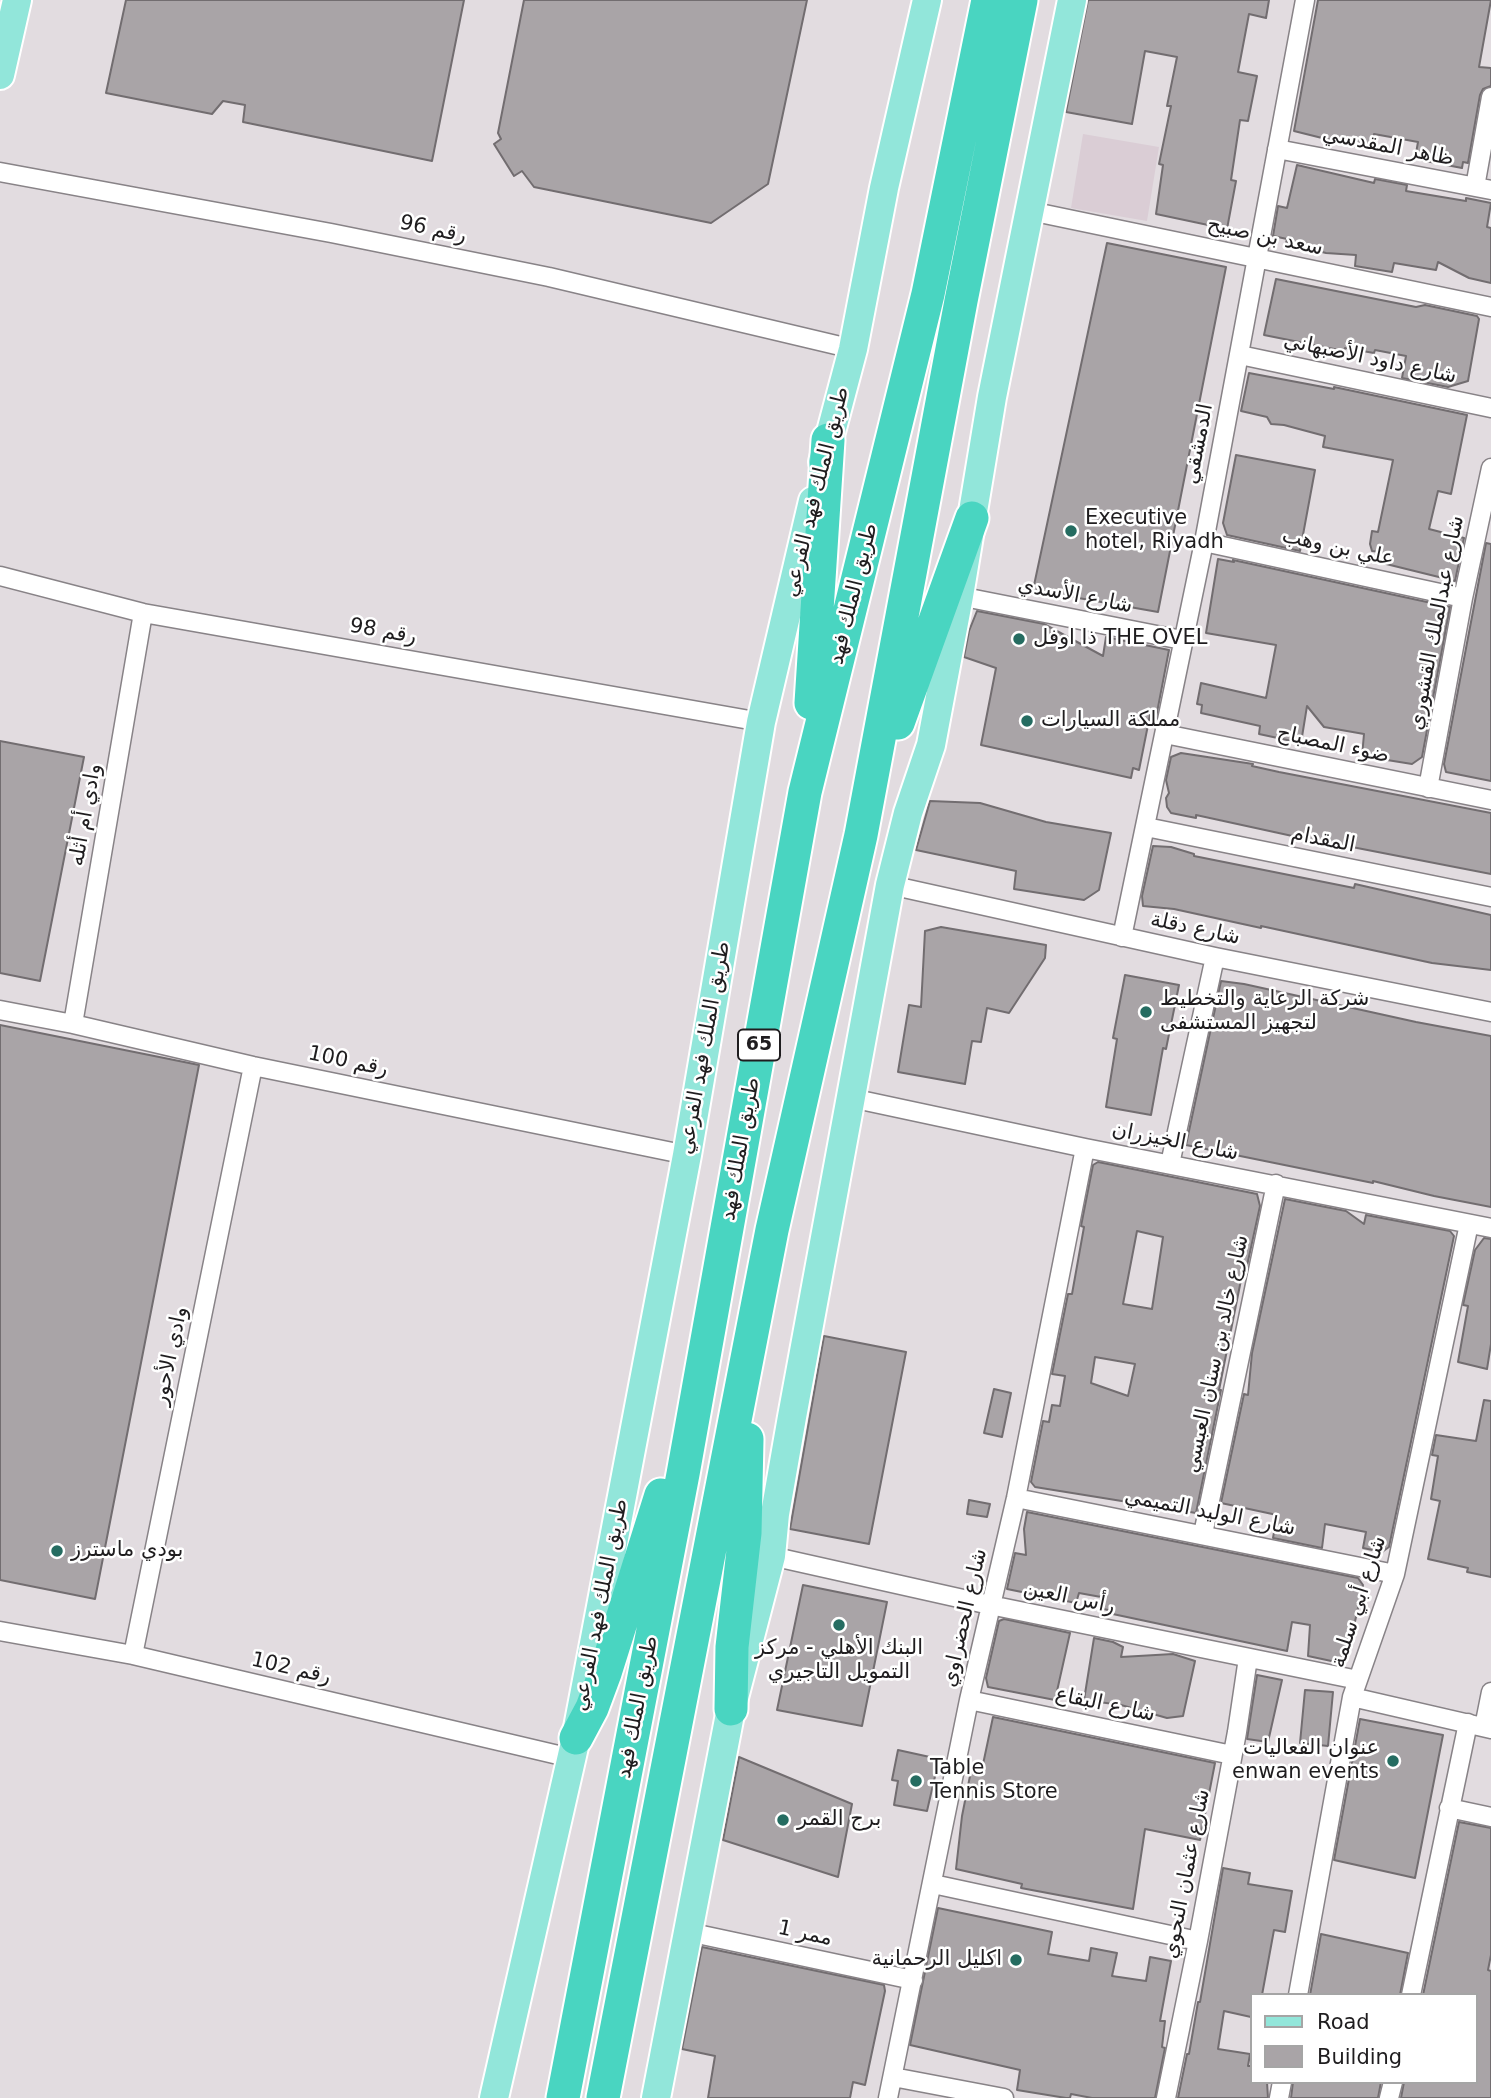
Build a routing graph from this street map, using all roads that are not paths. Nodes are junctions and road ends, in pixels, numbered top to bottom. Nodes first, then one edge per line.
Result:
1 (18, 0) edge
2 (926, 0) edge
3 (988, 0) edge
4 (1021, 0) edge
5 (1072, 0) edge
6 (1305, 0) edge
7 (0, 75) edge
8 (1491, 97) edge
9 (1277, 149) junction
10 (0, 172) edge
11 (1483, 189) edge
12 (1030, 211) junction
13 (1257, 258) junction
14 (1491, 307) edge
15 (853, 349) junction
16 (1240, 355) junction
17 (1491, 408) edge
18 (828, 440) junction
19 (1491, 468) edge
20 (972, 518) junction
21 (1204, 542) junction
22 (0, 576) edge
23 (959, 596) junction
24 (1464, 598) junction
25 (143, 613) junction
26 (1182, 640) junction
27 (761, 722) junction
28 (1165, 734) junction
29 (1428, 788) junction
30 (805, 792) junction
31 (1491, 800) edge
32 (1146, 827) junction
33 (861, 835) junction
34 (890, 885) junction
35 (1491, 897) edge
36 (1122, 937) junction
37 (1215, 957) junction
38 (0, 1010) edge
39 (1491, 1012) edge
40 (73, 1024) junction
41 (253, 1066) junction
42 (851, 1098) junction
43 (1085, 1148) junction
44 (687, 1154) junction
45 (1170, 1164) junction
46 (1276, 1184) junction
47 (1469, 1224) junction
48 (1491, 1228) edge
49 (749, 1350) junction
50 (687, 1448) junction
51 (1016, 1498) junction
52 (1203, 1534) junction
53 (771, 1556) junction
54 (1395, 1574) junction
55 (990, 1605) junction
56 (0, 1631) edge
57 (133, 1655) junction
58 (1248, 1658) junction
59 (1355, 1688) junction
60 (1491, 1692) edge
61 (969, 1700) junction
62 (732, 1709) junction
63 (1481, 1726) edge
64 (573, 1748) junction
65 (1232, 1755) junction
66 (1449, 1808) junction
67 (1491, 1817) edge
68 (933, 1884) junction
69 (688, 1933) junction
70 (1198, 1941) junction
71 (913, 1980) junction
72 (1298, 1993) edge
73 (1410, 1993) edge
74 (892, 2077) junction
75 (494, 2098) edge
76 (563, 2098) edge
77 (603, 2098) edge
78 (656, 2098) edge
79 (888, 2098) edge
80 (1004, 2098) edge
81 (1166, 2098) edge

1 - 7 main road
2 - 15 main road, طريق الملك فهد الفرعي
3 - 30 highway, طريق الملك فهد / 65
4 - 33 highway, طريق الملك فهد / 65
5 - 12 main road
6 - 9 street, الدمشقي
8 - 11 street
9 - 11 street, ظاهر المقدسي
9 - 13 street, الدمشقي
10 - 15 street, رقم 96
12 - 13 street, سعد بن صبيح
12 - 20 main road
13 - 14 street, سعد بن صبيح
13 - 16 street, الدمشقي
15 - 18 main road, طريق الملك فهد الفرعي
16 - 17 street, شارع داود الأصبهاني
16 - 21 street, الدمشقي
18 - 27 main road, طريق الملك فهد الفرعي
18 - 30 highway
19 - 24 street, شارع عبدالملك القشوري
20 - 23 main road
20 - 33 highway
21 - 24 street, علي بن وهب
21 - 26 street, الدمشقي
22 - 25 street, رقم 98
23 - 26 street, شارع الأسدي
23 - 34 main road
24 - 29 street, شارع عبدالملك القشوري
25 - 27 street, رقم 98
25 - 40 street, وادي أم أثله
26 - 28 street, الدمشقي
27 - 44 main road, طريق الملك فهد الفرعي
28 - 29 street, ضوء المصباح
28 - 32 street, الدمشقي
29 - 31 street, ضوء المصباح
30 - 50 highway, طريق الملك فهد / 65
32 - 35 street, المقدام
32 - 36 street, الدمشقي
33 - 49 highway, طريق الملك فهد / 65
34 - 36 street, شارع دقلة
34 - 42 main road
36 - 37 street, شارع دقلة
37 - 39 street, شارع دقلة
37 - 45 street
38 - 40 street, رقم 100
40 - 41 street, رقم 100
41 - 44 street, رقم 100
41 - 57 street, وادي الأحور
42 - 43 street, شارع الخيزران
42 - 53 main road
43 - 45 street, شارع الخيزران
43 - 51 street, شارع الحضراوي
44 - 64 main road, طريق الملك فهد الفرعي
45 - 46 street, شارع الخيزران
46 - 47 street, شارع الخيزران
46 - 52 street, شارع خالد بن سنان العبسي
47 - 48 street, شارع الخيزران
47 - 54 street, شارع أبي سلمة
49 - 62 highway
49 - 77 highway, طريق الملك فهد / 65
50 - 64 highway
50 - 76 highway, طريق الملك فهد / 65
51 - 52 street, شارع الوليد التميمي
51 - 55 street, شارع الحضراوي
52 - 54 street, شارع الوليد التميمي
53 - 55 street, رأس العين
53 - 62 main road
54 - 59 street, شارع أبي سلمة
55 - 58 street, رأس العين
55 - 61 street, شارع الحضراوي
56 - 57 street, رقم 102
57 - 64 street, رقم 102
58 - 59 street, رأس العين
58 - 65 street, شارع عثمان النحوي
59 - 63 street, رأس العين
59 - 72 street, شارع أبي سلمة
60 - 63 street
61 - 65 street, شارع البقاع
61 - 68 street, شارع الحضراوي
62 - 69 main road
63 - 66 street
64 - 75 main road, طريق الملك فهد الفرعي
65 - 70 street, شارع عثمان النحوي
66 - 67 street
66 - 73 street
68 - 70 street
68 - 71 street, شارع الحضراوي
69 - 71 street, ممر 1
69 - 78 main road
70 - 81 street, شارع عثمان النحوي
71 - 74 street, شارع الحضراوي
74 - 79 street, شارع الحضراوي
74 - 80 street

